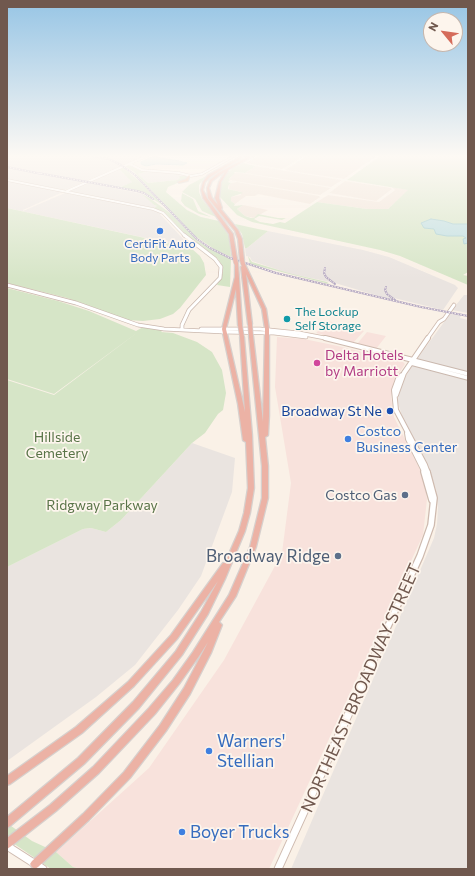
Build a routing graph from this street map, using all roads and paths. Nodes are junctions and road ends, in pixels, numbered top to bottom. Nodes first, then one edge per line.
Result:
1 (90, 197) edge
2 (204, 197) edge
3 (210, 197) edge
4 (217, 197) edge
5 (222, 212) junction
6 (243, 264) junction
7 (237, 276) junction
8 (7, 285) edge
9 (453, 305) dead end
10 (182, 330) junction
11 (224, 330) junction
12 (267, 331) junction
13 (412, 361) junction
14 (468, 374) edge
15 (468, 378) edge
16 (264, 447) junction
17 (251, 479) junction
18 (235, 549) junction
19 (224, 612) junction
20 (7, 782) edge
21 (8, 823) edge
22 (7, 845) edge
23 (36, 867) edge
24 (278, 869) edge

1 - 10 street
2 - 7 highway
3 - 5 highway
4 - 5 highway
5 - 6 highway
6 - 12 highway
6 - 16 highway, bridge
7 - 11 highway
7 - 17 highway, bridge
8 - 10 street
9 - 13 main road, NORTHEAST BROADWAY STREET
10 - 11 street
11 - 12 main road
11 - 17 highway
12 - 13 main road
12 - 16 highway
13 - 14 street
13 - 15 street
13 - 24 main road, NORTHEAST BROADWAY STREET
16 - 19 highway
17 - 18 highway
18 - 20 highway
18 - 21 highway
19 - 22 highway
19 - 23 highway
22 - 23 main road

